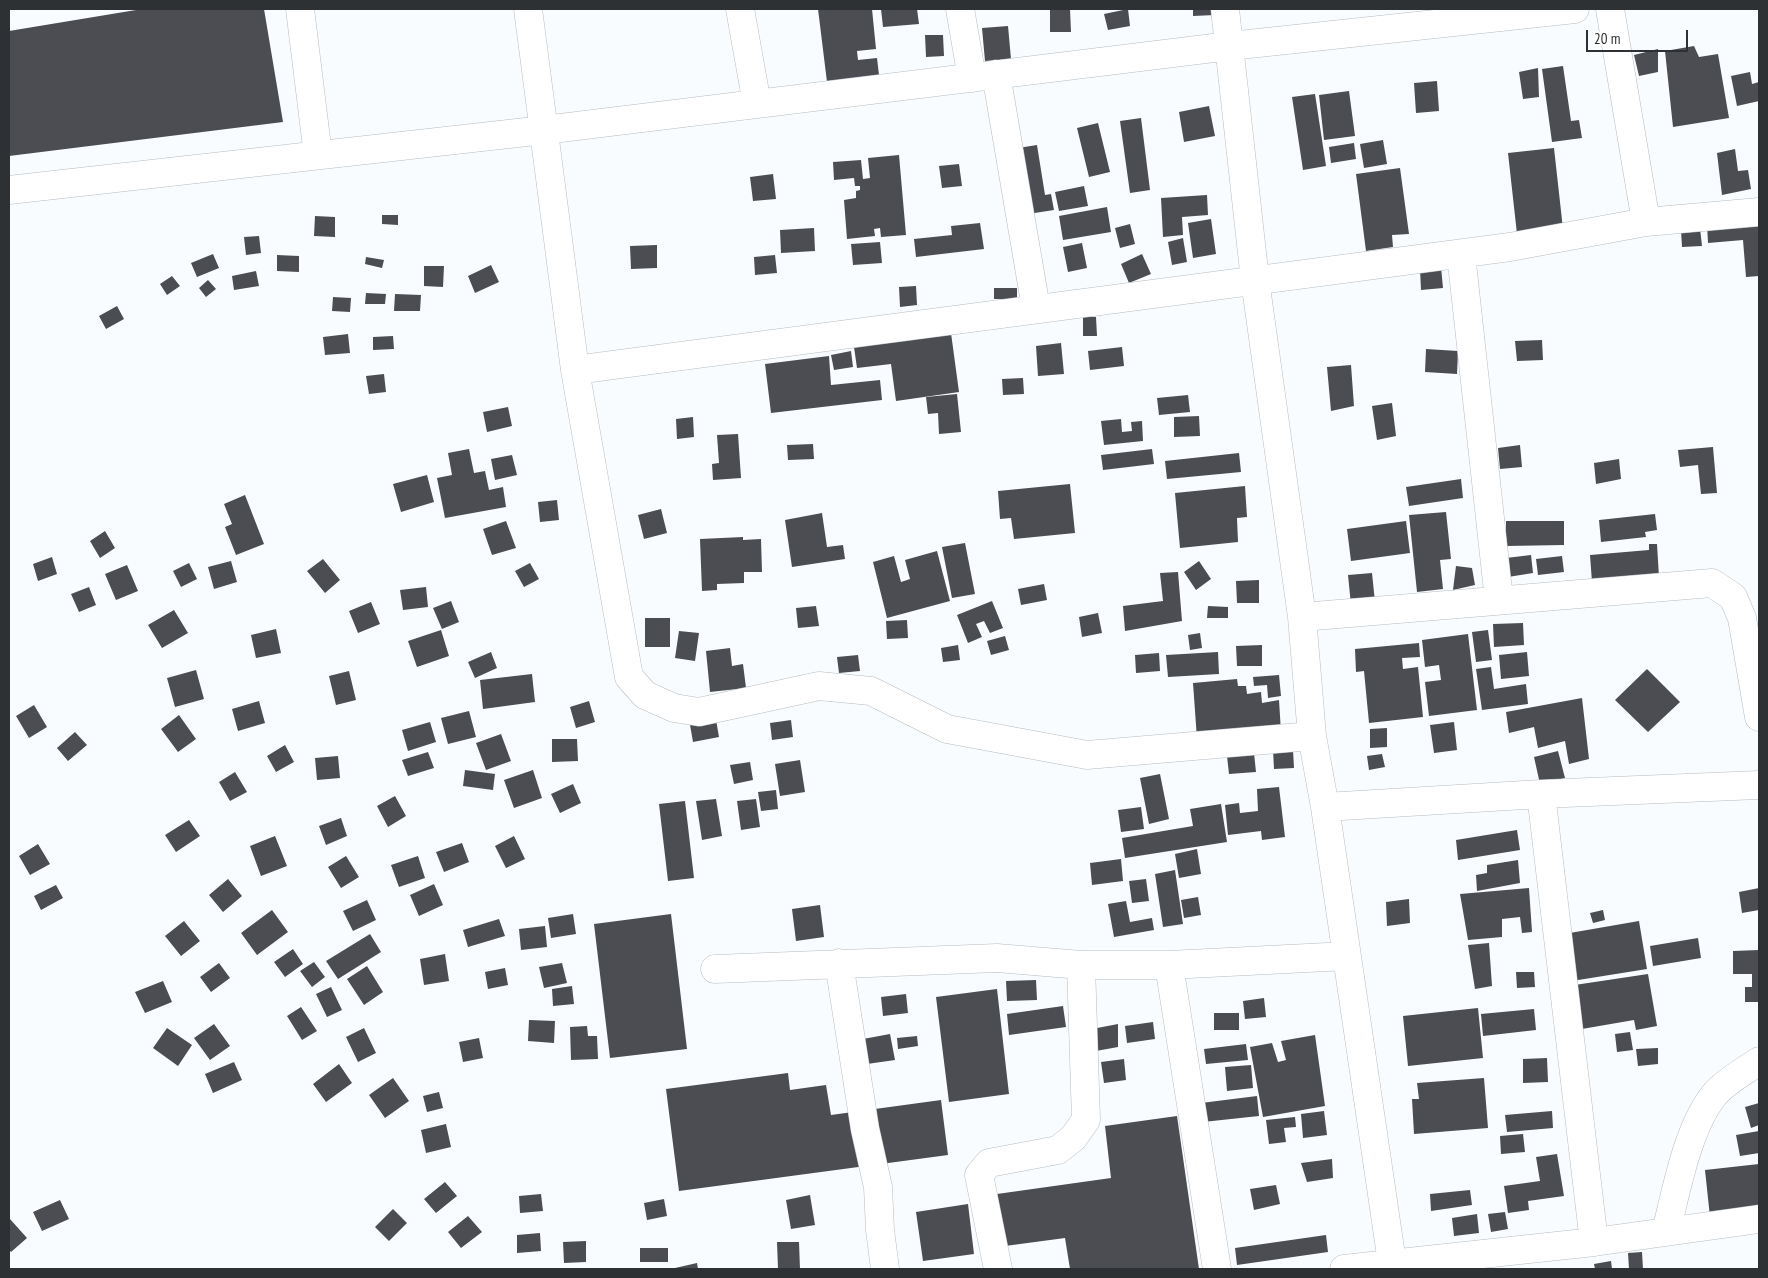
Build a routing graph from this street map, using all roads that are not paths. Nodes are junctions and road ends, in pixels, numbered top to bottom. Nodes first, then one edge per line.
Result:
1 (300, 9) edge
2 (528, 9) edge
3 (740, 9) edge
4 (960, 9) edge
5 (1225, 9) edge
6 (1575, 9) edge
7 (1610, 9) edge
8 (1230, 46) junction
9 (984, 76) junction
10 (758, 104) junction
11 (544, 130) junction
12 (318, 155) junction
13 (9, 190) edge
14 (1759, 212) edge
15 (1646, 222) junction
16 (1460, 254) junction
17 (1255, 280) junction
18 (1036, 308) junction
19 (575, 370) junction
20 (1499, 600) junction
21 (1302, 617) junction
22 (1759, 717) edge
23 (1312, 736) junction
24 (1759, 785) edge
25 (1541, 794) junction
26 (1325, 807) junction
27 (1347, 956) junction
28 (839, 963) junction
29 (1081, 965) junction
30 (1169, 965) junction
31 (714, 969) dead end
32 (1759, 1062) edge
33 (1759, 1219) edge
34 (1666, 1232) junction
35 (1594, 1242) junction
36 (1393, 1266) edge
37 (885, 1269) edge
38 (998, 1269) edge
39 (1217, 1269) edge
40 (1344, 1269) edge

1 - 12 street
2 - 11 street
3 - 10 street
4 - 9 street
5 - 8 street
6 - 8 street
7 - 15 street
8 - 9 street
8 - 17 street
9 - 10 street
9 - 18 street
10 - 11 street
11 - 12 street
11 - 19 street
12 - 13 street
14 - 15 street
15 - 16 street
16 - 17 street
16 - 20 street
17 - 18 street
17 - 21 street
18 - 19 street
19 - 23 street
20 - 21 street
20 - 22 street
21 - 23 street
23 - 26 street
24 - 25 street
25 - 26 street
25 - 35 street
26 - 27 street
27 - 30 street
27 - 36 street
28 - 29 street
28 - 31 street
28 - 37 street
29 - 30 street
29 - 38 street
30 - 39 street
32 - 34 street
33 - 34 street
34 - 35 street
35 - 36 street
36 - 40 street

